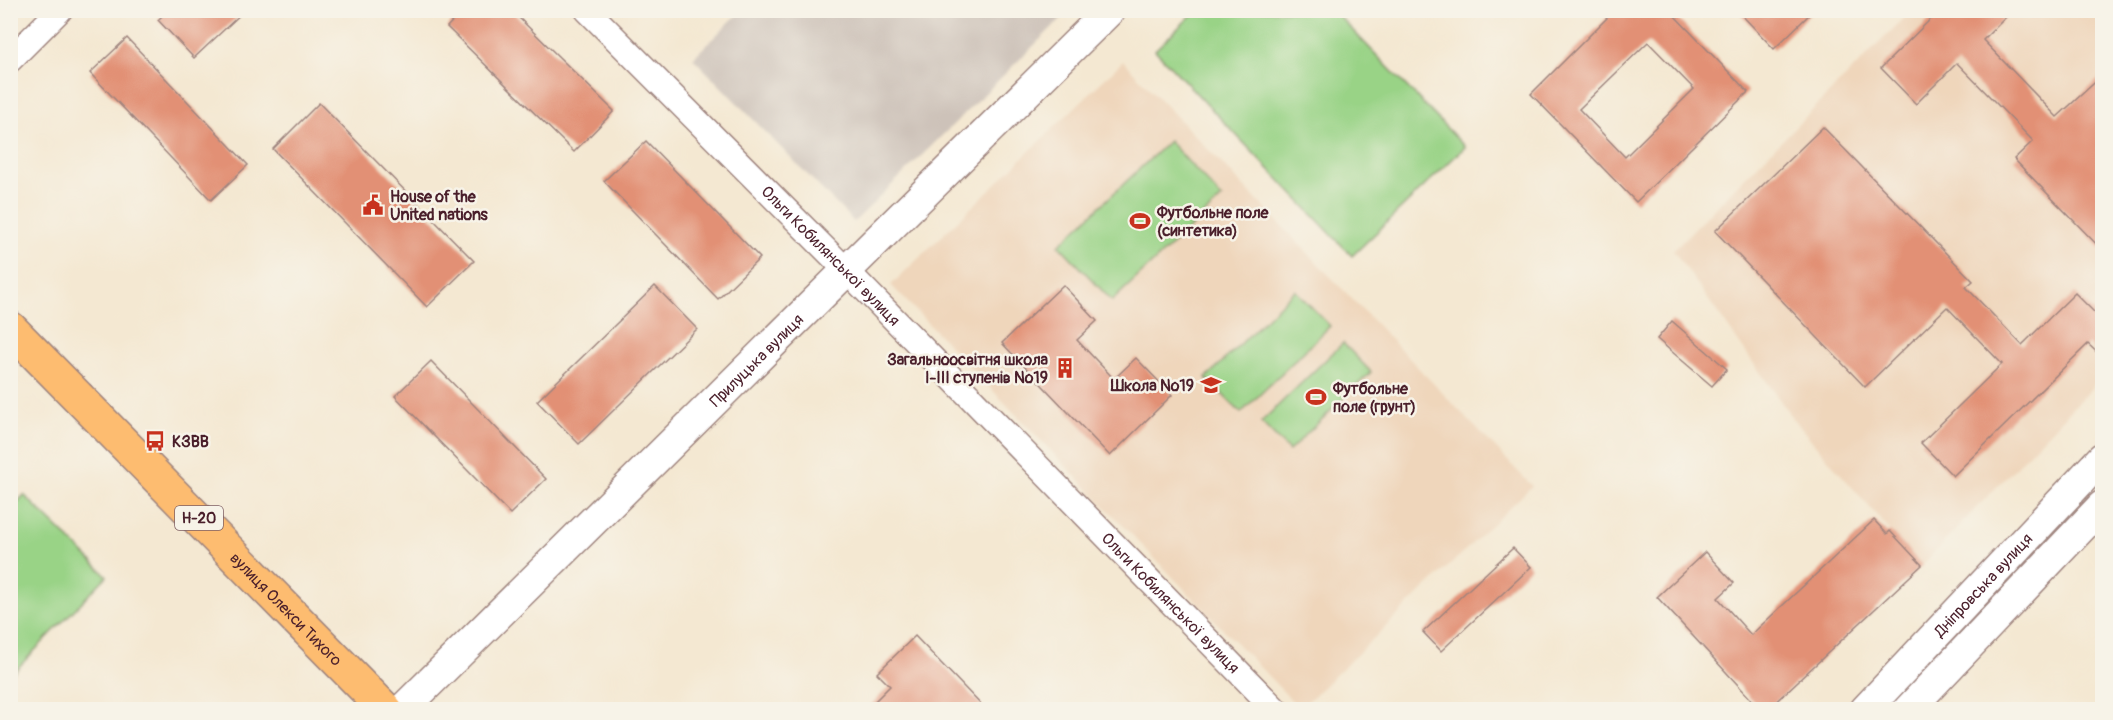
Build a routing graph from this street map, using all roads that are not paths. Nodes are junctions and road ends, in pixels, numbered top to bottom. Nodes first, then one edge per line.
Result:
1 (60, 10) edge
2 (587, 10) edge
3 (1110, 10) edge
4 (10, 60) edge
5 (847, 271) junction
6 (10, 328) edge
7 (2103, 458) edge
8 (2103, 506) edge
9 (386, 710) edge
10 (402, 710) edge
11 (1275, 710) edge
12 (1865, 710) edge
13 (1908, 710) edge

1 - 4 street
2 - 5 street, Ольги Кобилянської вулиця
3 - 5 street, Прилуцька вулиця
5 - 10 street, Прилуцька вулиця
5 - 11 street, Ольги Кобилянської вулиця
6 - 9 main road, вулиця Олекси Тихого / Н-20
7 - 12 street, Дніпровська вулиця
8 - 13 street, Дніпровська вулиця

